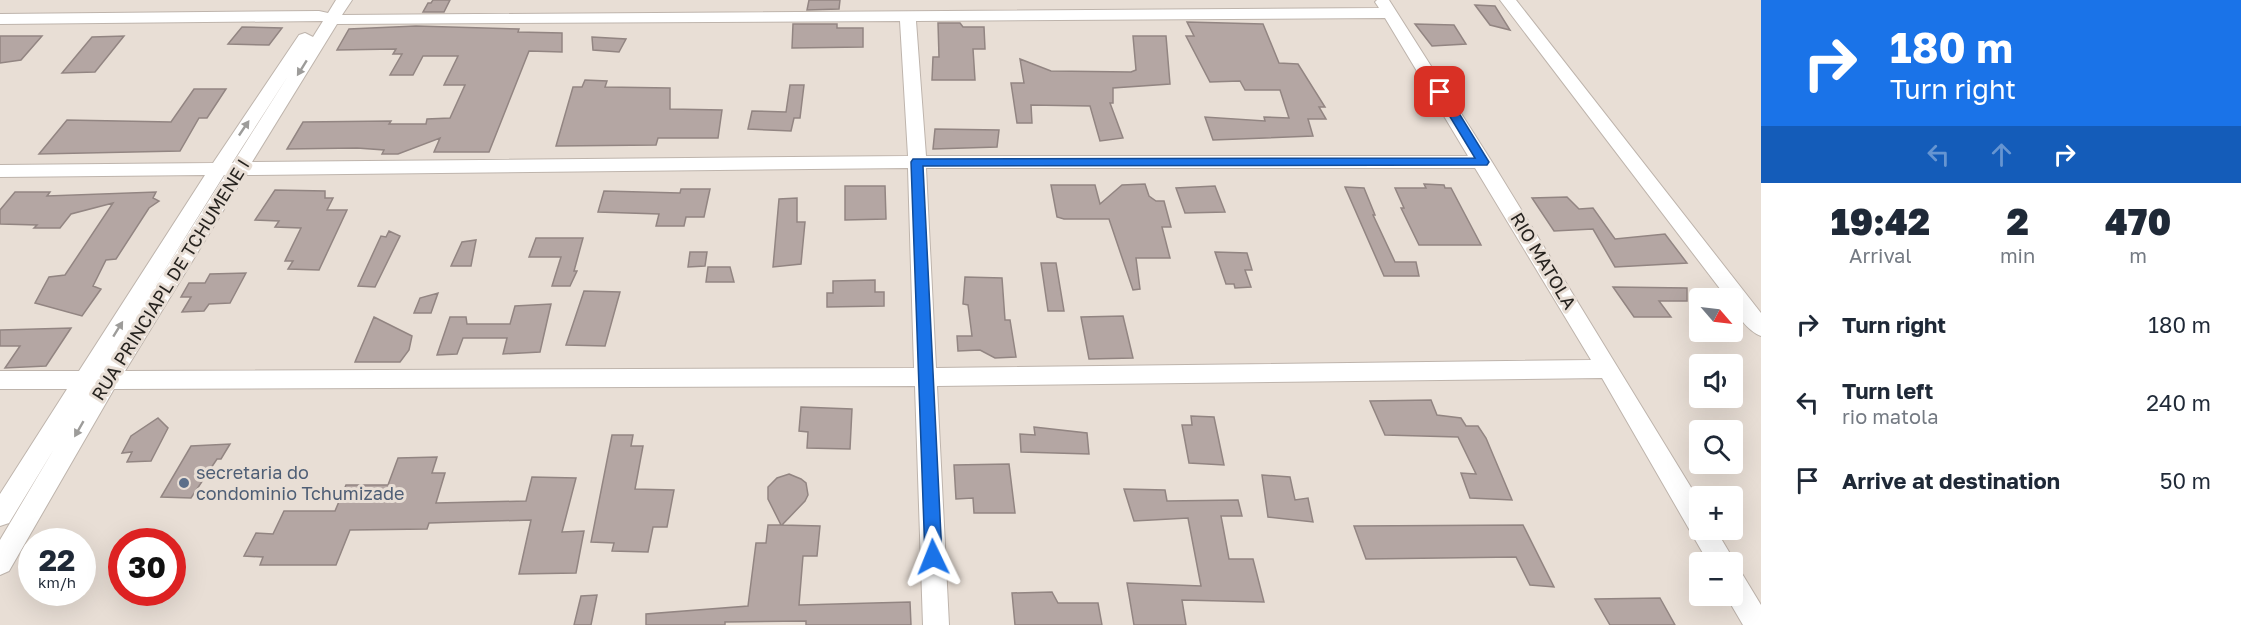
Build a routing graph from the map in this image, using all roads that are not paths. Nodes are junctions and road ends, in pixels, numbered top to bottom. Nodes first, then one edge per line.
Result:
1 (106, 0) edge
2 (344, 0) edge
3 (566, 0) edge
4 (786, 0) edge
5 (1508, 0) edge
6 (1386, 7) edge
7 (327, 12) edge
8 (560, 17) junction
9 (909, 17) junction
10 (89, 18) junction
11 (784, 18) junction
12 (0, 19) edge
13 (917, 162) junction
14 (1483, 162) junction
15 (241, 168) junction
16 (218, 169) junction
17 (0, 171) edge
18 (1761, 328) edge
19 (1608, 369) junction
20 (926, 377) junction
21 (98, 379) junction
22 (0, 380) edge
23 (1689, 506) edge
24 (0, 515) edge
25 (0, 563) edge
26 (1743, 600) edge
27 (936, 625) edge
28 (1758, 625) edge

1 - 10 street
2 - 7 street, RUA PRINCIAPL DE TCHUMENE I
3 - 8 street
4 - 11 street
5 - 18 street
6 - 9 street
6 - 14 street, RIO MATOLA
7 - 8 street
7 - 10 street
7 -> 15 street, RUA PRINCIAPL DE TCHUMENE I
16 -> 7 street, RUA PRINCIAPL DE TCHUMENE I
8 - 11 street
9 - 11 street
9 - 13 street
10 - 12 street
13 - 14 street
13 - 15 street
13 - 20 street
14 - 19 street, RIO MATOLA
15 - 16 street
15 - 21 street, RUA PRINCIAPL DE TCHUMENE I
16 - 17 street
21 -> 16 street, RUA PRINCIAPL DE TCHUMENE I
19 - 20 street
19 - 23 street, RIO MATOLA
20 - 21 street
20 - 27 street
21 - 22 street
21 - 24 street, RUA PRINCIAPL DE TCHUMENE I
21 -> 25 street, RUA PRINCIAPL DE TCHUMENE I
26 - 28 street

